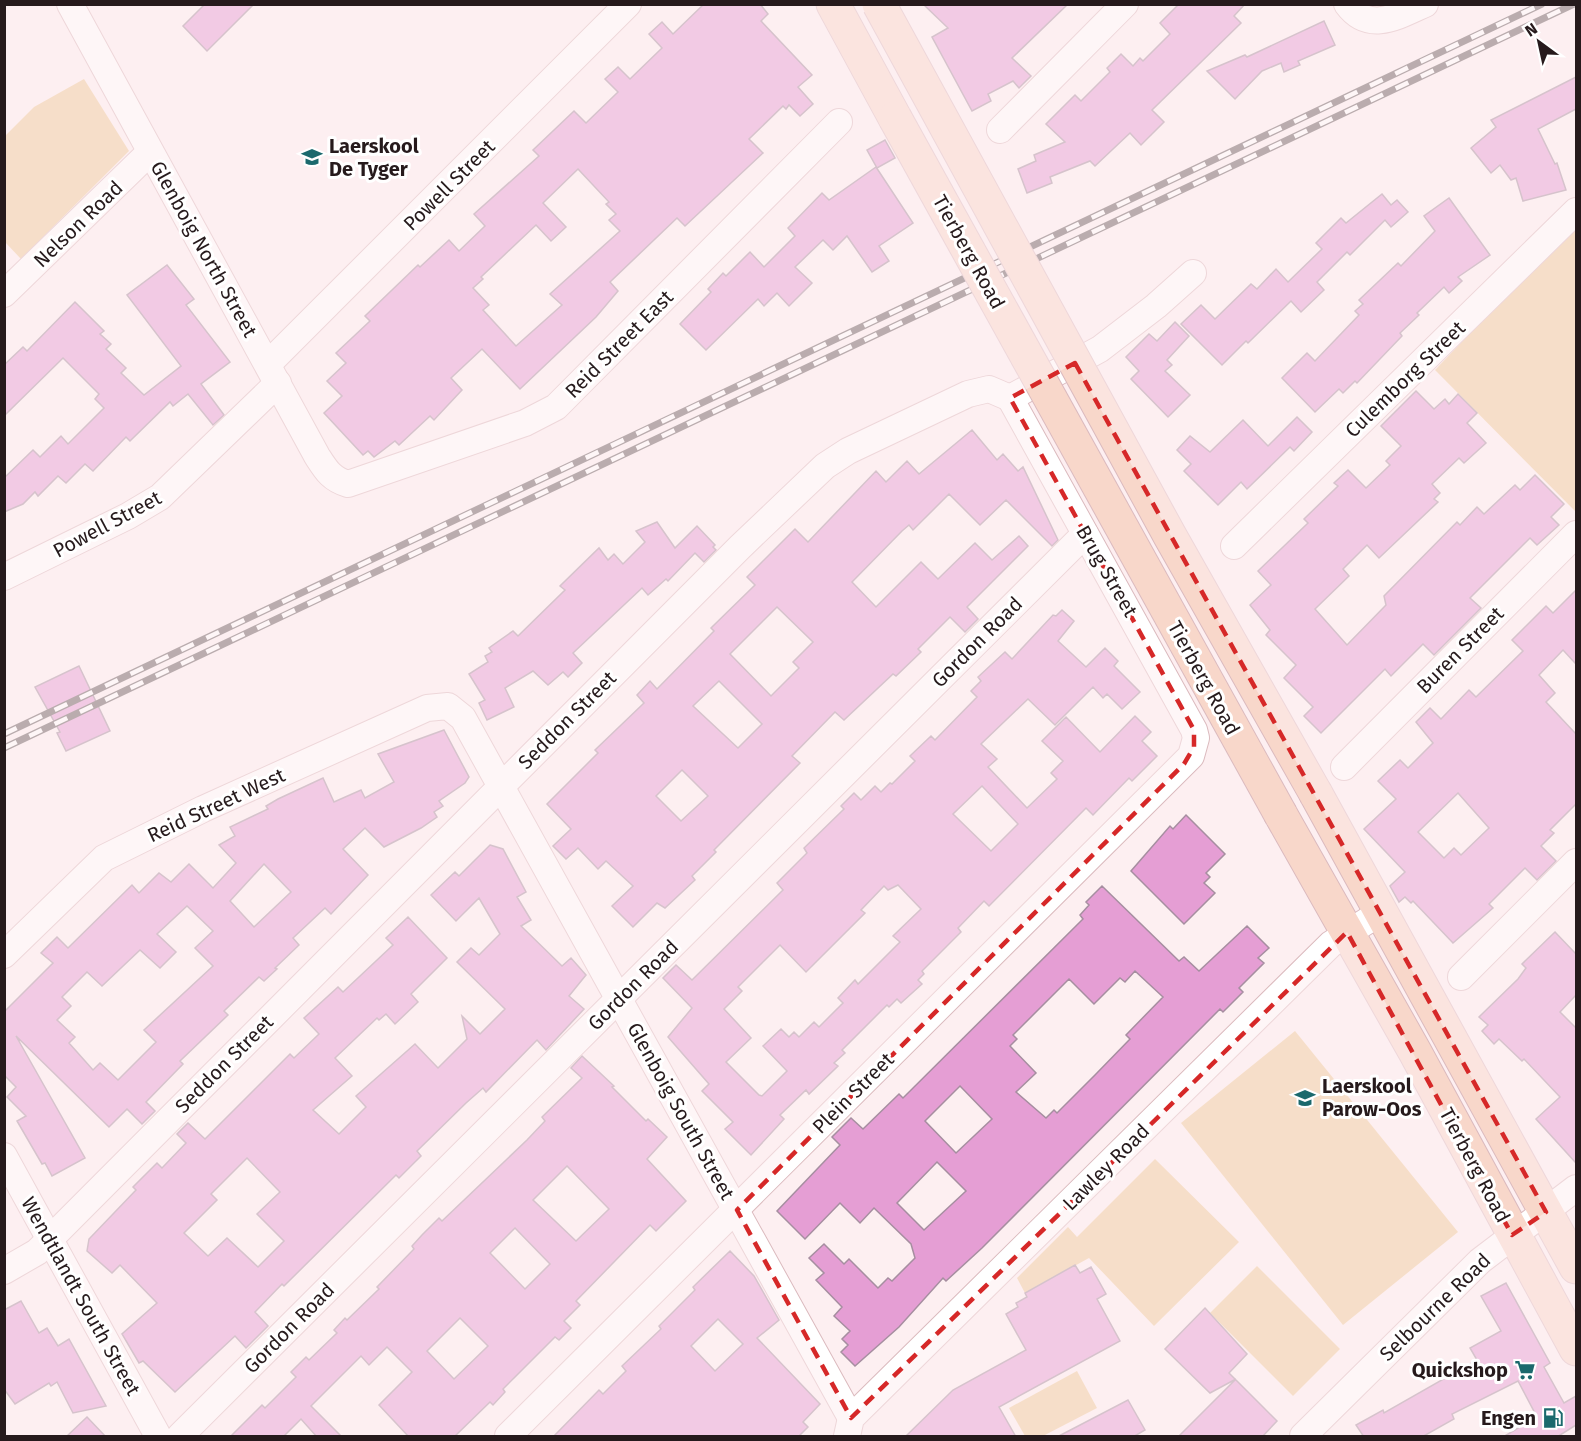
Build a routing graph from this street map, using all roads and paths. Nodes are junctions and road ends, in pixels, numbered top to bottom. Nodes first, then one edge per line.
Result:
1 (70, 4) edge
2 (628, 4) edge
3 (833, 4) edge
4 (879, 4) edge
5 (1125, 4) edge
6 (1347, 4) edge
7 (1425, 4) edge
8 (838, 122) dead end
9 (1000, 130) dead end
10 (150, 152) junction
11 (1576, 211) edge
12 (1193, 273) dead end
13 (4, 294) edge
14 (273, 374) junction
15 (1010, 398) junction
16 (348, 484) joint
17 (1085, 534) junction
18 (1576, 534) edge
19 (1234, 546) dead end
20 (4, 577) edge
21 (456, 710) joint
22 (1194, 747) joint
23 (1344, 767) dead end
24 (501, 786) junction
25 (1576, 862) edge
26 (1381, 912) junction
27 (1347, 932) junction
28 (4, 955) edge
29 (1461, 977) dead end
30 (619, 999) junction
31 (4, 1156) edge
32 (1576, 1188) edge
33 (737, 1210) junction
34 (1546, 1212) junction
35 (1512, 1235) junction
36 (50, 1239) junction
37 (1576, 1267) edge
38 (4, 1271) edge
39 (1576, 1349) edge
40 (849, 1427) edge
41 (158, 1437) edge
42 (180, 1437) edge
43 (508, 1437) edge
44 (1303, 1437) edge

1 - 10 street, Glenboig North Street
2 - 14 street, Powell Street
3 - 27 main road, Tierberg Road, bridge
4 - 26 main road, Tierberg Road, bridge
5 - 9 street
6 - 7 street
8 - 16 street, Reid Street East
10 - 13 street, Nelson Road
10 - 14 street, Glenboig North Street
11 - 19 street, Culemborg Street
12 - 15 street
14 - 16 street, Glenboig North Street
14 - 20 street, Powell Street
15 - 17 street, Brug Street
15 - 24 street, Seddon Street
17 - 22 street, Brug Street
17 - 30 street, Gordon Road
18 - 23 street, Buren Street
21 - 24 street, Glenboig South Street
21 - 28 street, Reid Street West
22 - 33 street, Plein Street
24 - 30 street, Glenboig South Street
24 - 36 street, Seddon Street
25 - 29 street
26 - 27 street, Lawley Road
26 - 34 main road, Tierberg Road
27 - 35 main road, Tierberg Road
27 - 40 street, Lawley Road
30 - 33 street, Glenboig South Street
30 - 42 street, Gordon Road
31 - 36 street, Wendtlandt South Street
32 - 34 street, Selbourne Road
33 - 40 street, Glenboig South Street
33 - 43 street, Plein Street
34 - 35 street, Selbourne Road
34 - 37 main road, Tierberg Road
35 - 39 main road, Tierberg Road
35 - 44 street, Selbourne Road
36 - 38 street, Seddon Street
36 - 41 street, Wendtlandt South Street

